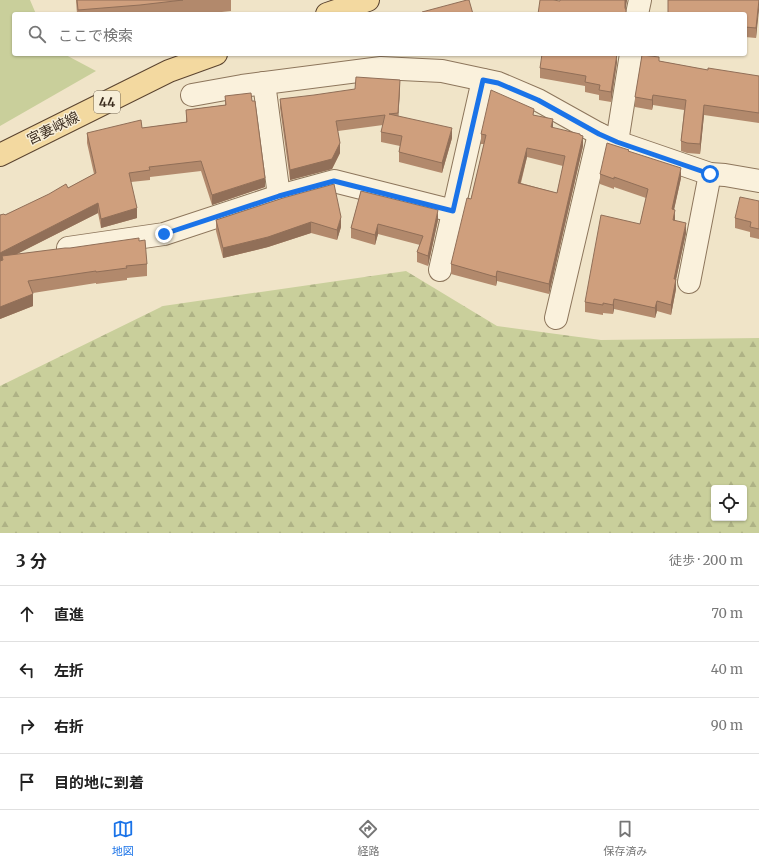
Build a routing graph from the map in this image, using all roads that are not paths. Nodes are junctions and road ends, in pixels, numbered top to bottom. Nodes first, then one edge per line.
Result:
1 (640, 0) edge
2 (365, 5) edge
3 (335, 12) edge
4 (637, 12) edge
5 (210, 56) edge
6 (630, 56) edge
7 (379, 61) edge
8 (483, 80) junction
9 (264, 83) junction
10 (192, 95) dead end
11 (608, 138) junction
12 (0, 155) edge
13 (710, 174) junction
14 (759, 181) edge
15 (279, 196) junction
16 (453, 211) junction
17 (68, 248) edge
18 (440, 270) dead end
19 (689, 282) dead end
20 (556, 318) dead end

1 - 4 street
2 - 3 main road
5 - 12 main road, 宮妻峡線 / 44
6 - 11 street
7 - 8 street
7 - 9 street
8 - 11 street
8 - 16 street
9 - 10 street
9 - 15 street
11 - 13 street
11 - 20 street
13 - 14 street
13 - 19 street
15 - 16 street
15 - 17 street
16 - 18 street

